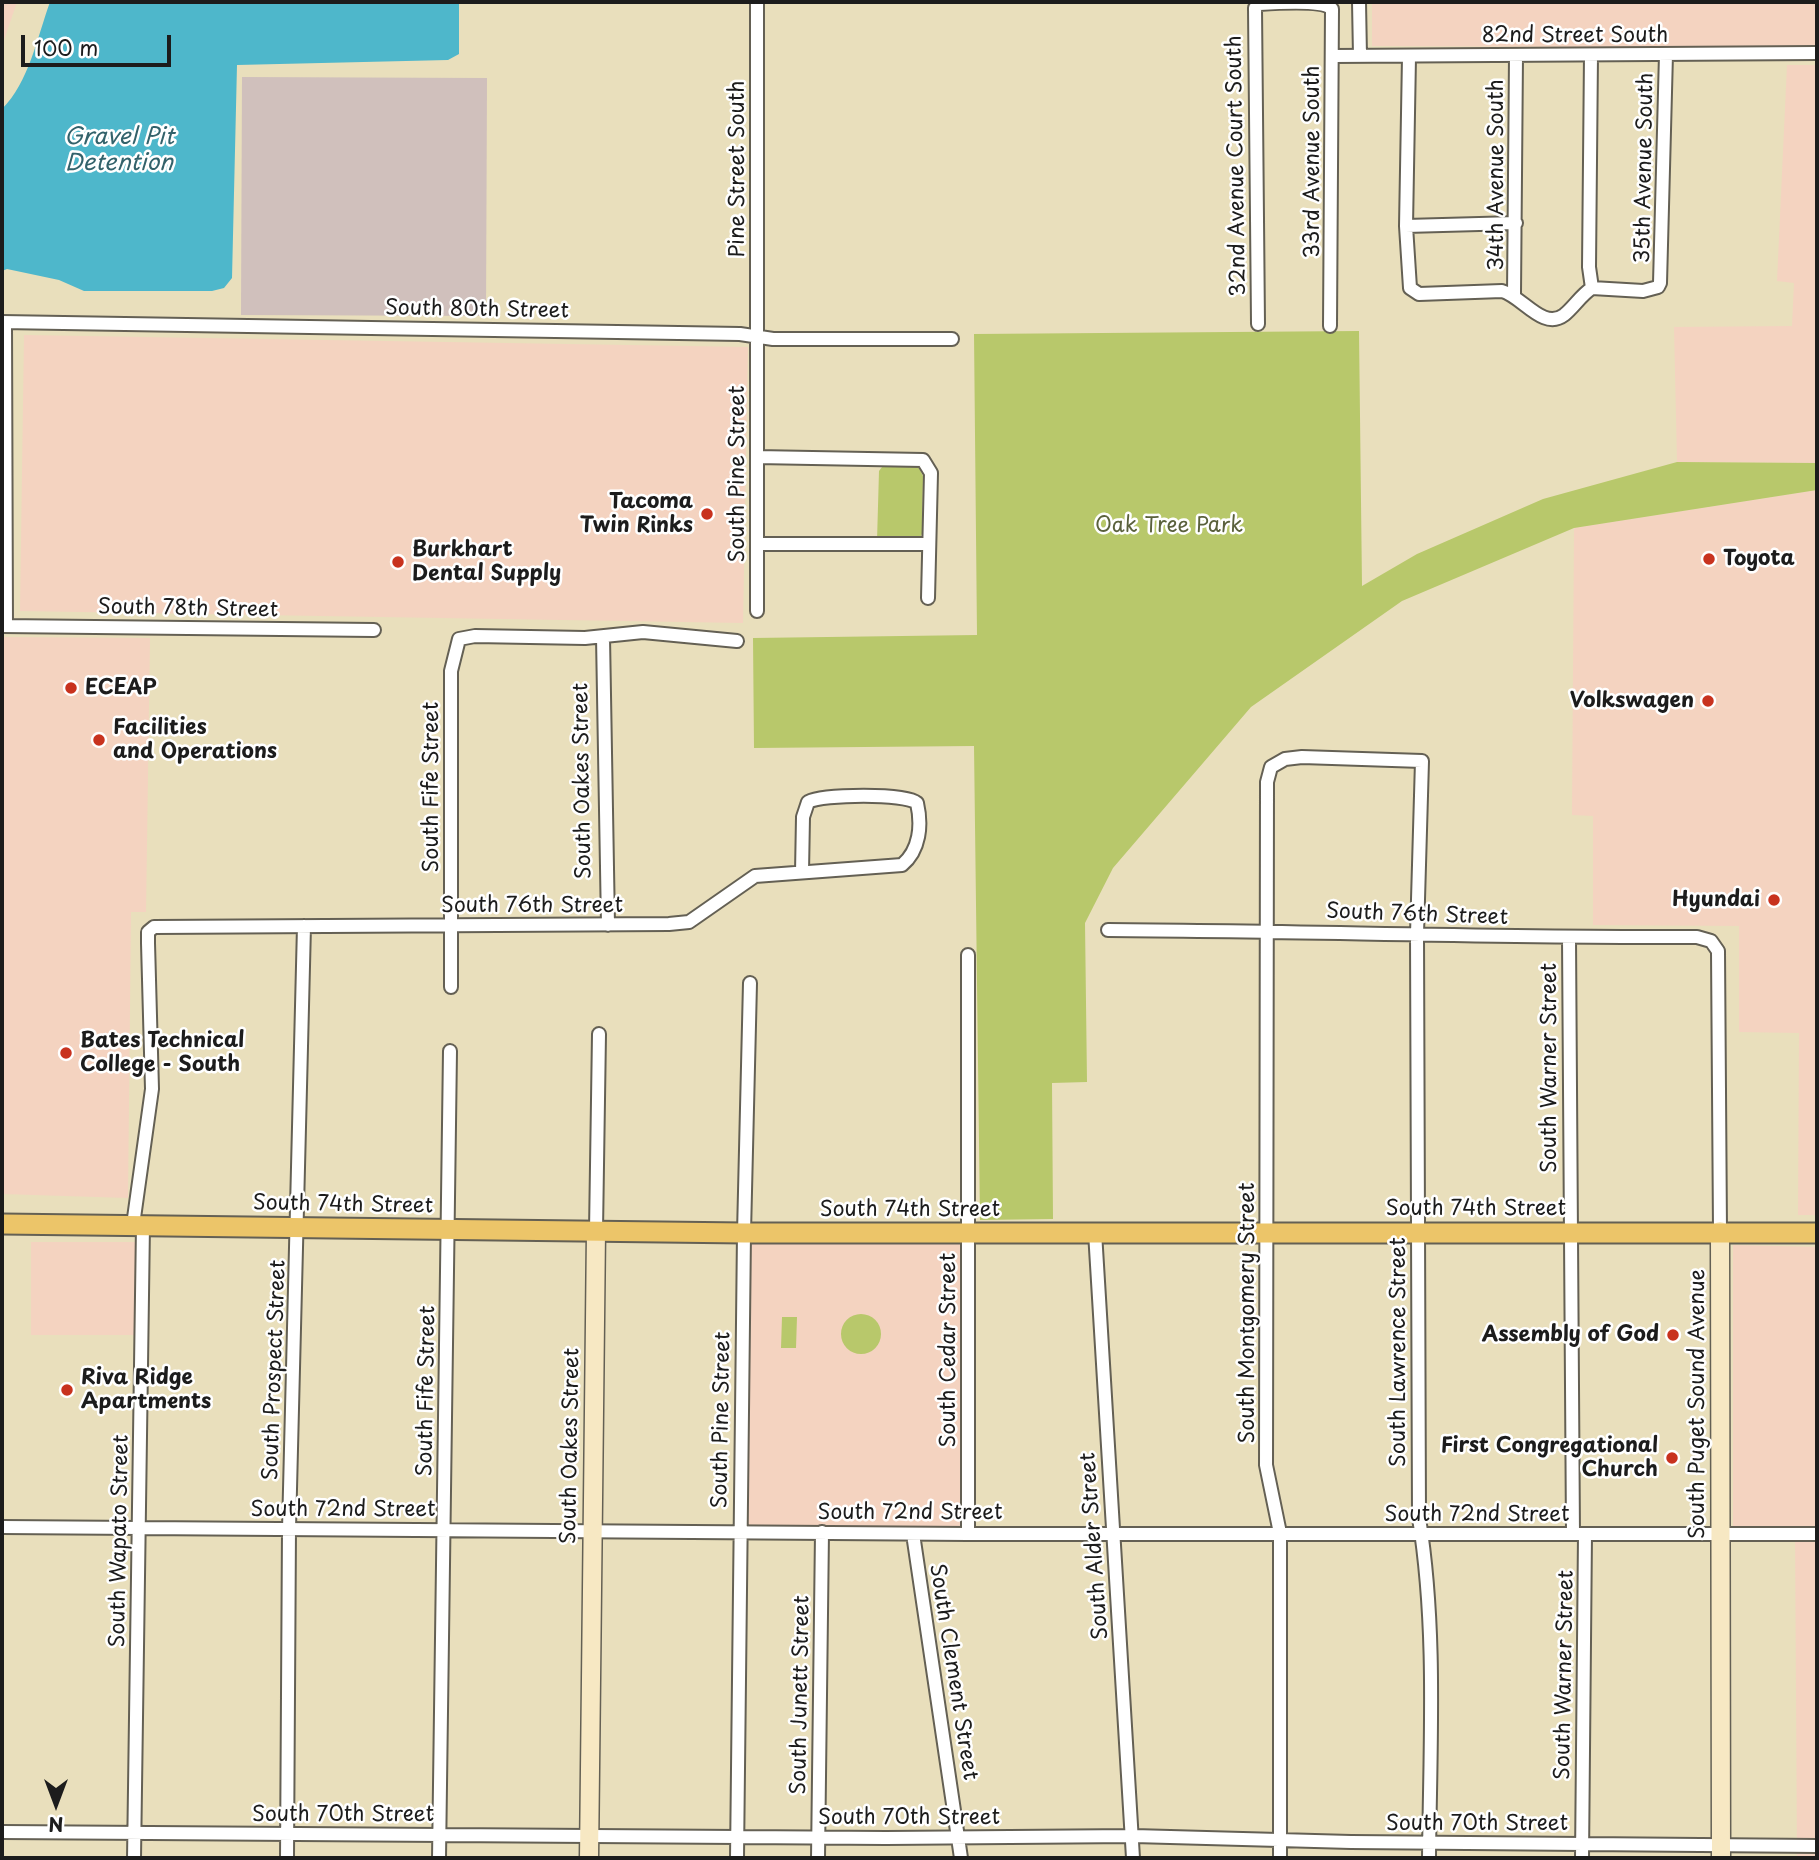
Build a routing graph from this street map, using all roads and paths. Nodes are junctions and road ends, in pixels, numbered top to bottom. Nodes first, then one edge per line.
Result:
1 (757, 2) edge
2 (1359, 2) edge
3 (1255, 8) joint
4 (1817, 53) edge
5 (1666, 54) junction
6 (1591, 55) junction
7 (1333, 56) junction
8 (1360, 56) junction
9 (1516, 56) junction
10 (1409, 57) junction
11 (1516, 223) junction
12 (1406, 226) junction
13 (1592, 288) junction
14 (1514, 294) junction
15 (3, 323) edge
16 (1258, 324) dead end
17 (1330, 326) dead end
18 (758, 337) junction
19 (952, 339) dead end
20 (757, 457) junction
21 (757, 544) junction
22 (928, 544) junction
23 (928, 598) dead end
24 (757, 611) dead end
25 (4, 626) edge
26 (374, 630) dead end
27 (603, 637) junction
28 (737, 641) dead end
29 (1422, 761) joint
30 (802, 872) junction
31 (608, 925) junction
32 (304, 926) junction
33 (452, 926) junction
34 (1108, 930) dead end
35 (1268, 931) junction
36 (148, 932) joint
37 (1417, 934) junction
38 (1569, 937) junction
39 (1718, 951) joint
40 (968, 955) dead end
41 (750, 983) dead end
42 (451, 986) dead end
43 (599, 1034) dead end
44 (450, 1051) dead end
45 (2, 1224) edge
46 (138, 1225) junction
47 (299, 1227) junction
48 (448, 1229) junction
49 (596, 1231) junction
50 (1268, 1231) junction
51 (1417, 1231) junction
52 (1569, 1231) junction
53 (1720, 1231) junction
54 (1095, 1232) junction
55 (744, 1233) junction
56 (968, 1233) junction
57 (1817, 1233) edge
58 (2, 1527) edge
59 (140, 1529) junction
60 (289, 1529) junction
61 (444, 1530) junction
62 (593, 1530) junction
63 (740, 1531) junction
64 (822, 1532) junction
65 (1113, 1532) junction
66 (913, 1534) junction
67 (968, 1534) junction
68 (1280, 1534) junction
69 (1421, 1534) junction
70 (1579, 1534) junction
71 (1817, 1534) edge
72 (1721, 1535) junction
73 (2, 1832) edge
74 (134, 1833) junction
75 (288, 1834) junction
76 (440, 1835) junction
77 (590, 1836) junction
78 (1133, 1836) junction
79 (737, 1837) junction
80 (959, 1837) junction
81 (819, 1838) junction
82 (1280, 1840) junction
83 (1430, 1843) junction
84 (1582, 1844) junction
85 (1817, 1846) edge
86 (1721, 1852) edge
87 (134, 1858) edge
88 (287, 1858) edge
89 (439, 1858) edge
90 (589, 1858) edge
91 (737, 1858) edge
92 (818, 1858) edge
93 (961, 1858) edge
94 (1133, 1858) edge
95 (1280, 1858) edge
96 (1429, 1858) edge
97 (1582, 1858) edge

1 - 18 street, Pine Street South
2 - 8 street
3 - 7 street, 33rd Avenue South
3 - 16 street, 32nd Avenue Court South
4 - 5 street, 82nd Street South
5 - 6 street, 82nd Street South
5 - 13 street, 35th Avenue South
6 - 9 street, 82nd Street South
6 - 13 street
7 - 8 street, 82nd Street South
7 - 17 street, 33rd Avenue South
8 - 10 street, 82nd Street South
9 - 10 street, 82nd Street South
9 - 11 street, 34th Avenue South
10 - 12 street
11 - 12 street
11 - 14 street, 34th Avenue South
12 - 14 street
13 - 14 street
15 - 18 street, South 80th Street
15 - 25 street
18 - 19 street, South 80th Street
18 - 20 street, South Pine Street
20 - 21 street, South Pine Street
20 - 22 street
21 - 22 street
21 - 24 street, South Pine Street
22 - 23 street
25 - 26 street, South 78th Street
27 - 28 street
27 - 31 street, South Oakes Street
27 - 33 street, South Fife Street
29 - 35 street, South Montgomery Street
29 - 37 street, South Lawrence Street
30 - 30 street, South 76th Street
30 - 31 street, South 76th Street
31 - 33 street, South 76th Street
32 - 33 street, South 76th Street
32 - 36 street, South 76th Street
32 - 47 street, South Prospect Street
33 - 42 street, South Fife Street
34 - 35 street, South 76th Street
35 - 37 street, South 76th Street
35 - 50 street, South Montgomery Street
36 - 46 street, South Wapato Street
37 - 38 street, South 76th Street
37 - 51 street, South Lawrence Street
38 - 39 street, South 76th Street
38 - 52 street, South Warner Street
39 - 53 street, South Puget Sound Avenue
40 - 56 street, South Cedar Street
41 - 55 street, South Pine Street
43 - 49 street, South Oakes Street
44 - 48 street, South Fife Street
45 - 46 main road, South 74th Street
46 - 47 main road, South 74th Street
46 - 59 street, South Wapato Street
47 - 48 main road, South 74th Street
47 - 60 street, South Prospect Street
48 - 49 main road, South 74th Street
48 - 61 street, South Fife Street
49 - 55 main road, South 74th Street
49 - 62 street, South Oakes Street
50 - 51 main road, South 74th Street
50 - 54 main road, South 74th Street
50 - 68 street, South Montgomery Street
51 - 52 main road, South 74th Street
51 - 69 street, South Lawrence Street
52 - 53 main road, South 74th Street
52 - 70 street, South Warner Street
53 - 57 main road, South 74th Street
53 - 72 street, South Puget Sound Avenue
54 - 56 main road, South 74th Street
54 - 65 street, South Alder Street
55 - 56 main road, South 74th Street
55 - 63 street, South Pine Street
56 - 67 street, South Cedar Street
58 - 59 street, South 72nd Street
59 - 60 street, South 72nd Street
59 - 74 street, South Wapato Street
60 - 61 street, South 72nd Street
60 - 75 street, South Prospect Street
61 - 62 street, South 72nd Street
61 - 76 street, South Fife Street
62 - 63 street, South 72nd Street
62 - 77 street, South Oakes Street
63 - 64 street, South 72nd Street
63 - 79 street, South Pine Street
64 - 66 street, South 72nd Street
64 - 81 street, South Junett Street
65 - 67 street, South 72nd Street
65 - 68 street, South 72nd Street
65 - 78 street, South Alder Street
66 - 67 street, South 72nd Street
66 - 80 street, South Clement Street
68 - 69 street, South 72nd Street
68 - 82 street, South Montgomery Street
69 - 70 street, South 72nd Street
69 - 83 street, South Lawrence Street
70 - 72 street, South 72nd Street
70 - 84 street, South Warner Street
71 - 72 street, South 72nd Street
72 - 86 street, South Puget Sound Avenue
73 - 74 street, South 70th Street
74 - 75 street, South 70th Street
74 - 87 street, South Wapato Street
75 - 76 street, South 70th Street
75 - 88 street, South Prospect Street
76 - 77 street, South 70th Street
76 - 89 street, South Fife Street
77 - 79 street, South 70th Street
77 - 90 street, South Oakes Street
78 - 80 street, South 70th Street
78 - 82 street, South 70th Street
78 - 94 street, South Alder Street
79 - 81 street, South 70th Street
79 - 91 street, South Pine Street
80 - 81 street, South 70th Street
80 - 93 street, South Clement Street
81 - 92 street, South Junett Street
82 - 83 street, South 70th Street
82 - 95 street, South Montgomery Street
83 - 84 street, South 70th Street
83 - 96 street, South Lawrence Street
84 - 86 street, South 70th Street
84 - 97 street, South Warner Street
85 - 86 street, South 70th Street

